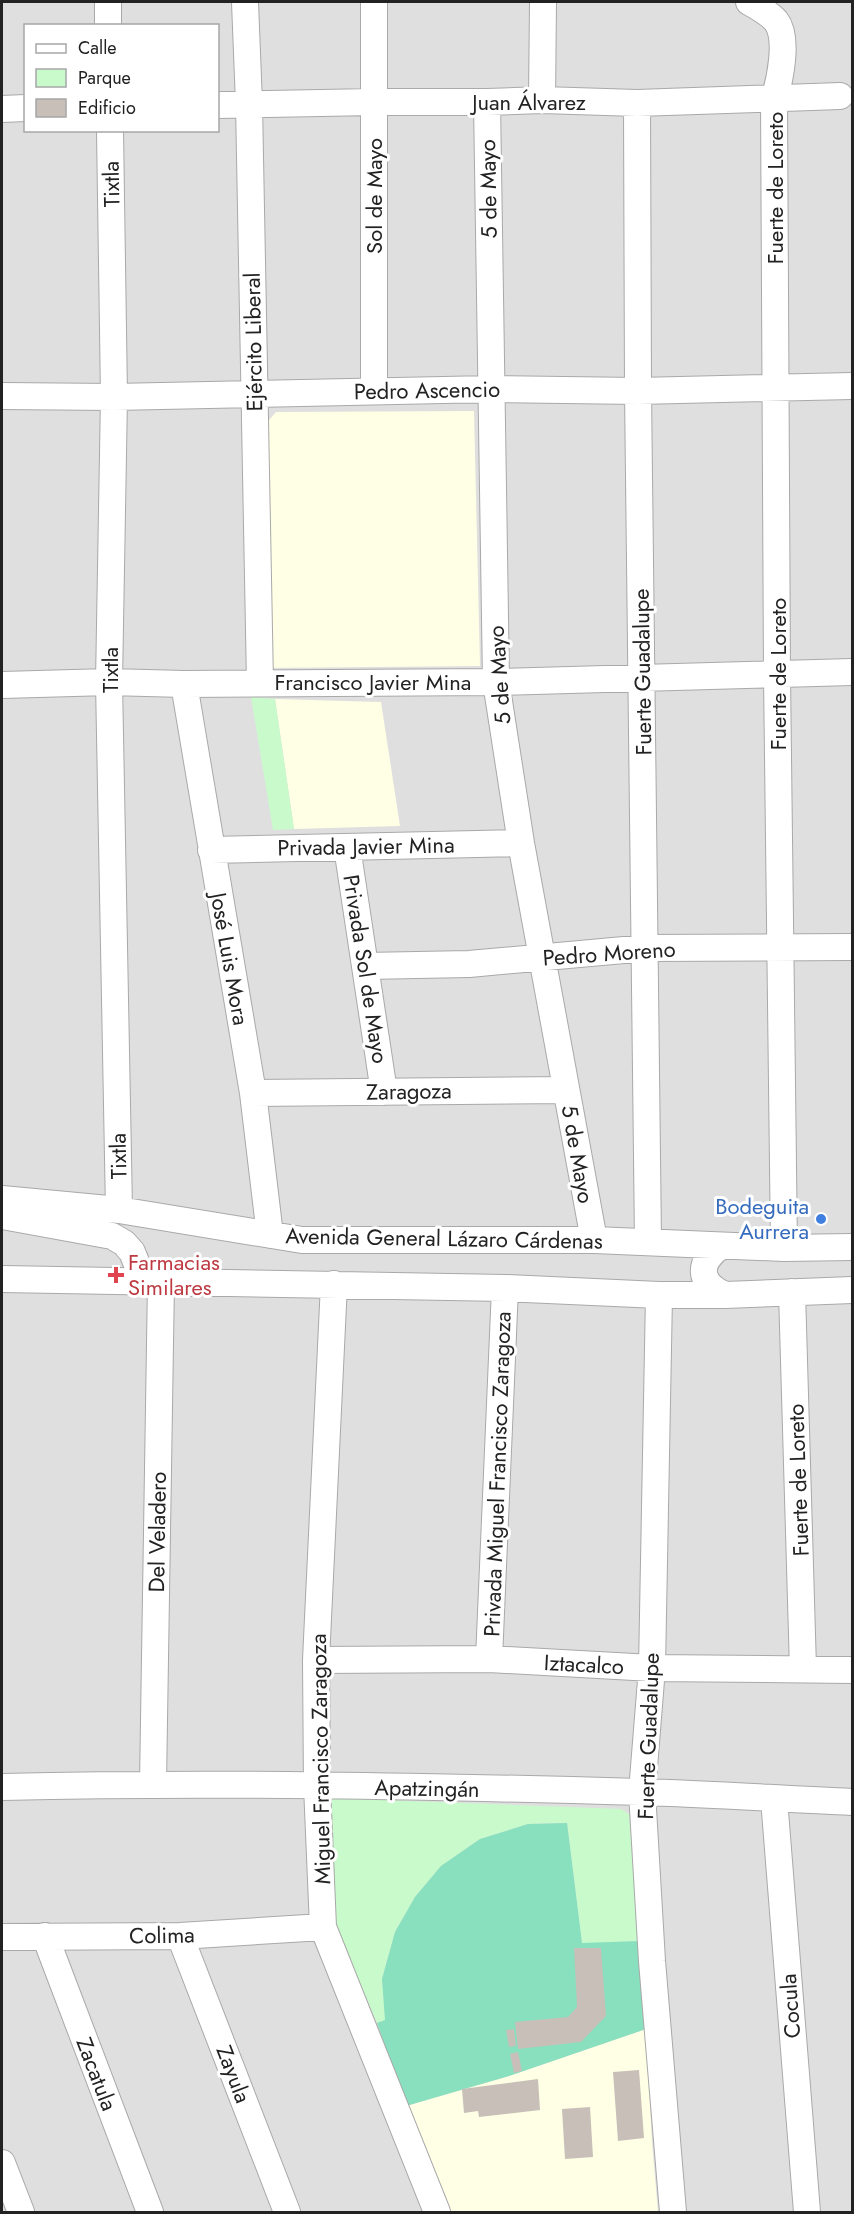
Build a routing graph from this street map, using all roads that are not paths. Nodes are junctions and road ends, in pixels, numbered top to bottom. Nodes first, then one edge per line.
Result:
1 (108, 2) edge
2 (245, 2) edge
3 (374, 2) edge
4 (543, 2) edge
5 (749, 2) edge
6 (108, 24) edge
7 (840, 96) dead end
8 (542, 99) junction
9 (774, 99) junction
10 (374, 102) junction
11 (487, 102) junction
12 (637, 103) junction
13 (249, 104) junction
14 (219, 105) edge
15 (24, 108) edge
16 (2, 109) edge
17 (110, 132) edge
18 (852, 386) edge
19 (777, 388) junction
20 (491, 389) junction
21 (375, 390) junction
22 (638, 391) junction
23 (254, 393) junction
24 (2, 396) edge
25 (114, 397) junction
26 (852, 672) edge
27 (777, 675) junction
28 (643, 679) junction
29 (110, 682) junction
30 (260, 682) junction
31 (496, 682) junction
32 (184, 684) junction
33 (2, 685) edge
34 (521, 843) junction
35 (347, 847) junction
36 (211, 850) junction
37 (852, 947) edge
38 (646, 948) junction
39 (781, 949) junction
40 (543, 957) junction
41 (365, 966) junction
42 (566, 1090) junction
43 (384, 1092) junction
44 (253, 1093) junction
45 (2, 1199) edge
46 (119, 1210) junction
47 (2, 1216) edge
48 (270, 1235) junction
49 (594, 1240) junction
50 (648, 1241) junction
51 (721, 1246) junction
52 (852, 1247) edge
53 (784, 1248) junction
54 (2, 1279) edge
55 (161, 1281) junction
56 (334, 1284) junction
57 (505, 1288) junction
58 (852, 1290) edge
59 (792, 1292) junction
60 (659, 1295) junction
61 (725, 1295) junction
62 (489, 1659) junction
63 (316, 1660) junction
64 (652, 1668) junction
65 (803, 1669) junction
66 (852, 1670) edge
67 (153, 1784) junction
68 (317, 1786) junction
69 (2, 1787) edge
70 (642, 1792) junction
71 (774, 1799) junction
72 (852, 1802) edge
73 (323, 1927) junction
74 (45, 1936) junction
75 (180, 1936) junction
76 (2, 1937) edge
77 (2, 2163) edge
78 (21, 2212) edge
79 (150, 2212) edge
80 (287, 2212) edge
81 (437, 2212) edge
82 (673, 2212) edge
83 (807, 2212) edge

1 - 6 street
2 - 13 street, Ejército Liberal
3 - 10 street, Sol de Mayo
4 - 8 street
5 - 9 street, Fuerte de Loreto
7 - 9 street, Juan Álvarez
8 - 11 street, Juan Álvarez
8 - 12 street, Juan Álvarez
9 - 12 street, Juan Álvarez
9 - 19 street, Fuerte de Loreto
10 - 11 street, Juan Álvarez
10 - 13 street, Juan Álvarez
10 - 21 street, Sol de Mayo
11 - 20 street, 5 de Mayo
12 - 22 street, Fuerte Guadalupe
13 - 14 street, Juan Álvarez
13 - 23 street, Ejército Liberal
15 - 16 street
17 - 25 street, Tixtla
18 - 19 street, Pedro Ascencio
19 - 22 street, Pedro Ascencio
19 - 27 street, Fuerte de Loreto
20 - 21 street, Pedro Ascencio
20 - 22 street, Pedro Ascencio
20 - 31 street, 5 de Mayo
21 - 23 street, Pedro Ascencio
22 - 28 street, Fuerte Guadalupe
23 - 25 street, Pedro Ascencio
23 - 30 street, Ejército Liberal
24 - 25 street, Pedro Ascencio
25 - 29 street, Tixtla
26 - 27 street, Francisco Javier Mina
27 - 28 street, Francisco Javier Mina
27 - 39 street, Fuerte de Loreto
28 - 31 street, Francisco Javier Mina
28 - 38 street, Fuerte Guadalupe
29 - 32 street, Francisco Javier Mina
29 - 33 street, Francisco Javier Mina
29 - 46 street, Tixtla
30 - 31 street, Francisco Javier Mina
30 - 32 street, Francisco Javier Mina
31 - 34 street, 5 de Mayo
32 - 36 street, José Luis Mora
34 - 35 street, Privada Javier Mina
34 - 40 street, 5 de Mayo
35 - 36 street, Privada Javier Mina
35 - 41 street, Privada Sol de Mayo
36 - 44 street, José Luis Mora
37 - 39 street, Pedro Moreno
38 - 39 street, Pedro Moreno
38 - 40 street, Pedro Moreno
38 - 50 street, Fuerte Guadalupe
39 - 53 street, Fuerte de Loreto
40 - 41 street, Pedro Moreno
40 - 42 street, 5 de Mayo
41 - 43 street, Privada Sol de Mayo
42 - 43 street, Zaragoza
42 - 49 street, 5 de Mayo
43 - 44 street, Zaragoza
44 - 48 street, José Luis Mora
45 - 46 street, Avenida General Lázaro Cárdenas
46 - 48 street, Avenida General Lázaro Cárdenas
47 - 55 street
48 - 49 street, Avenida General Lázaro Cárdenas
49 - 50 street, Avenida General Lázaro Cárdenas
50 - 51 street, Avenida General Lázaro Cárdenas
51 - 53 street, Avenida General Lázaro Cárdenas
51 - 61 street
52 - 53 street, Avenida General Lázaro Cárdenas
54 - 55 street
55 - 56 street
55 - 67 street, Del Veladero
56 - 57 street
56 - 63 street, Miguel Francisco Zaragoza
57 - 60 street
57 - 62 street, Privada Miguel Francisco Zaragoza
58 - 59 street
59 - 61 street
59 - 65 street, Fuerte de Loreto
60 - 61 street
60 - 64 street, Fuerte Guadalupe
62 - 63 street, Iztacalco
62 - 64 street, Iztacalco
63 - 68 street, Miguel Francisco Zaragoza
64 - 65 street, Iztacalco
64 - 70 street, Fuerte Guadalupe
65 - 66 street, Iztacalco
67 - 68 street, Apatzingán
67 - 69 street, Apatzingán
68 - 70 street, Apatzingán
68 - 73 street, Miguel Francisco Zaragoza
70 - 71 street, Apatzingán
70 - 82 street, Fuerte Guadalupe
71 - 72 street, Apatzingán
71 - 83 street, Cocula
73 - 75 street, Colima
73 - 81 street, Miguel Francisco Zaragoza
74 - 75 street, Colima
74 - 76 street, Colima
74 - 79 street, Zacatula
75 - 80 street, Zayula
77 - 78 street

